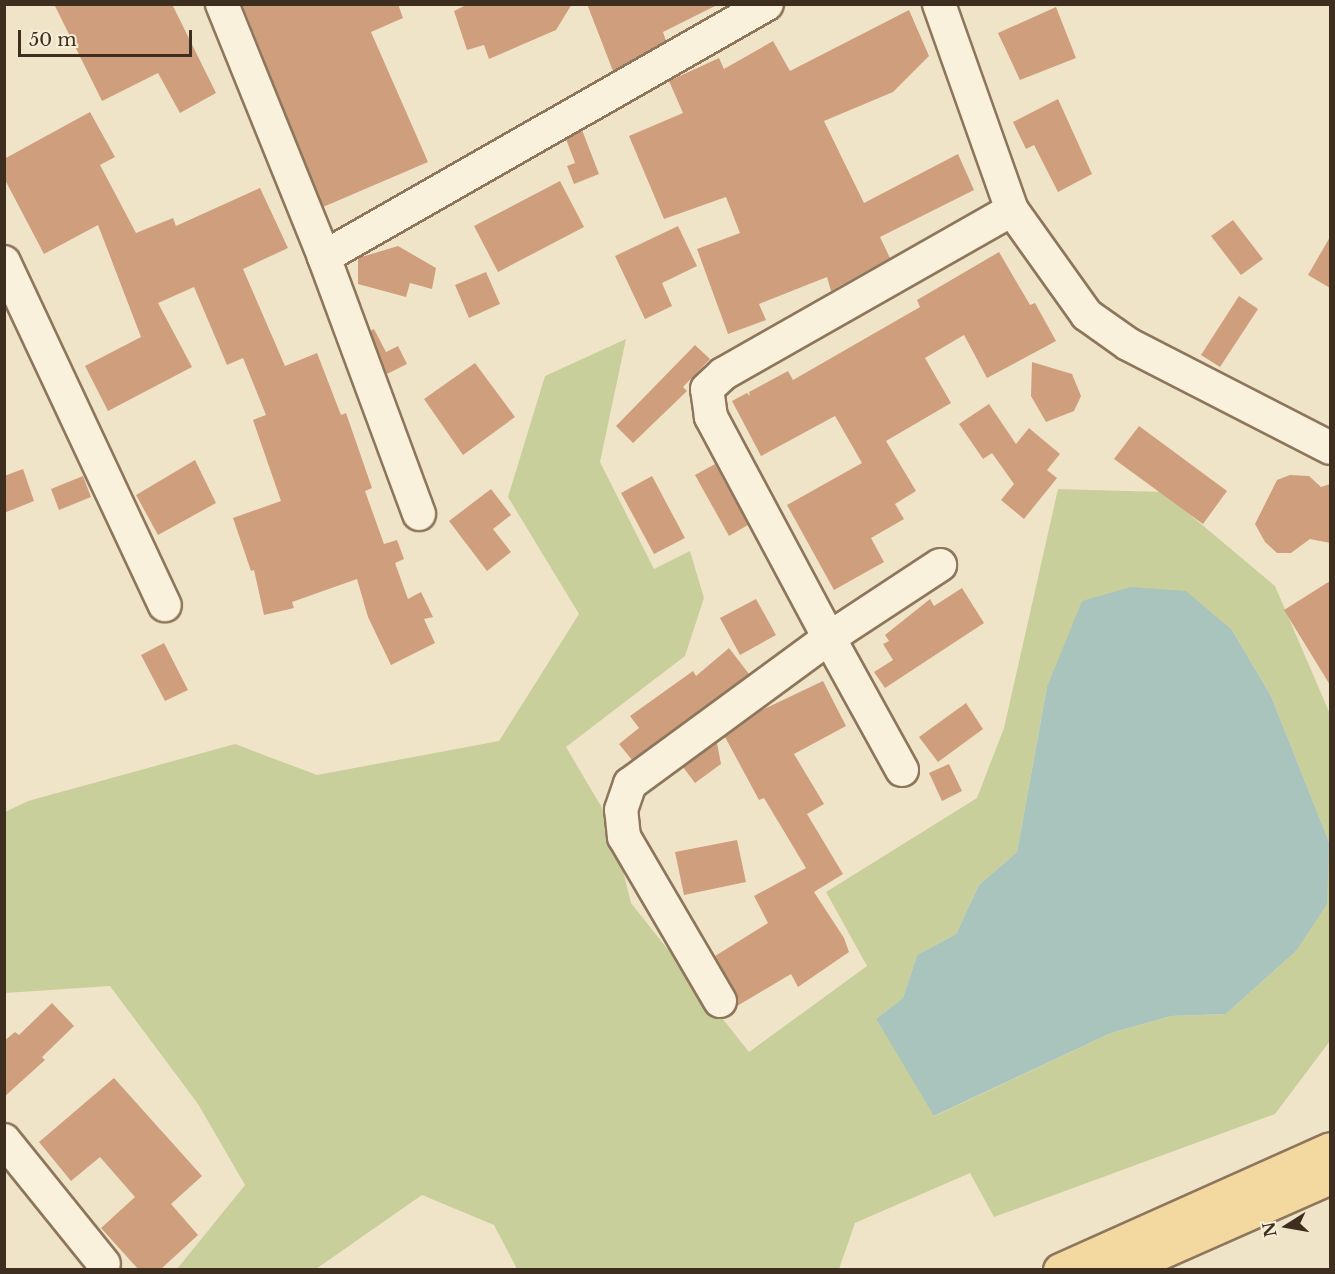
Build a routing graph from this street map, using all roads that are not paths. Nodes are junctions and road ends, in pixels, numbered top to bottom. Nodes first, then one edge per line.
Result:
1 (222, 4) edge
2 (766, 4) edge
3 (939, 4) edge
4 (1012, 210) junction
5 (324, 257) junction
6 (4, 262) edge
7 (1330, 448) edge
8 (419, 514) dead end
9 (940, 565) dead end
10 (165, 605) dead end
11 (829, 638) junction
12 (902, 770) dead end
13 (720, 1000) dead end
14 (4, 1140) edge
15 (1330, 1149) edge
16 (1330, 1177) edge
17 (104, 1264) dead end
18 (1060, 1269) edge
19 (1120, 1269) edge

1 - 5 street
2 - 5 street
3 - 4 street
4 - 7 street
4 - 11 street
5 - 8 street
6 - 10 street
9 - 11 street
11 - 12 street
11 - 13 street
14 - 17 street
15 - 18 main road
16 - 19 main road

